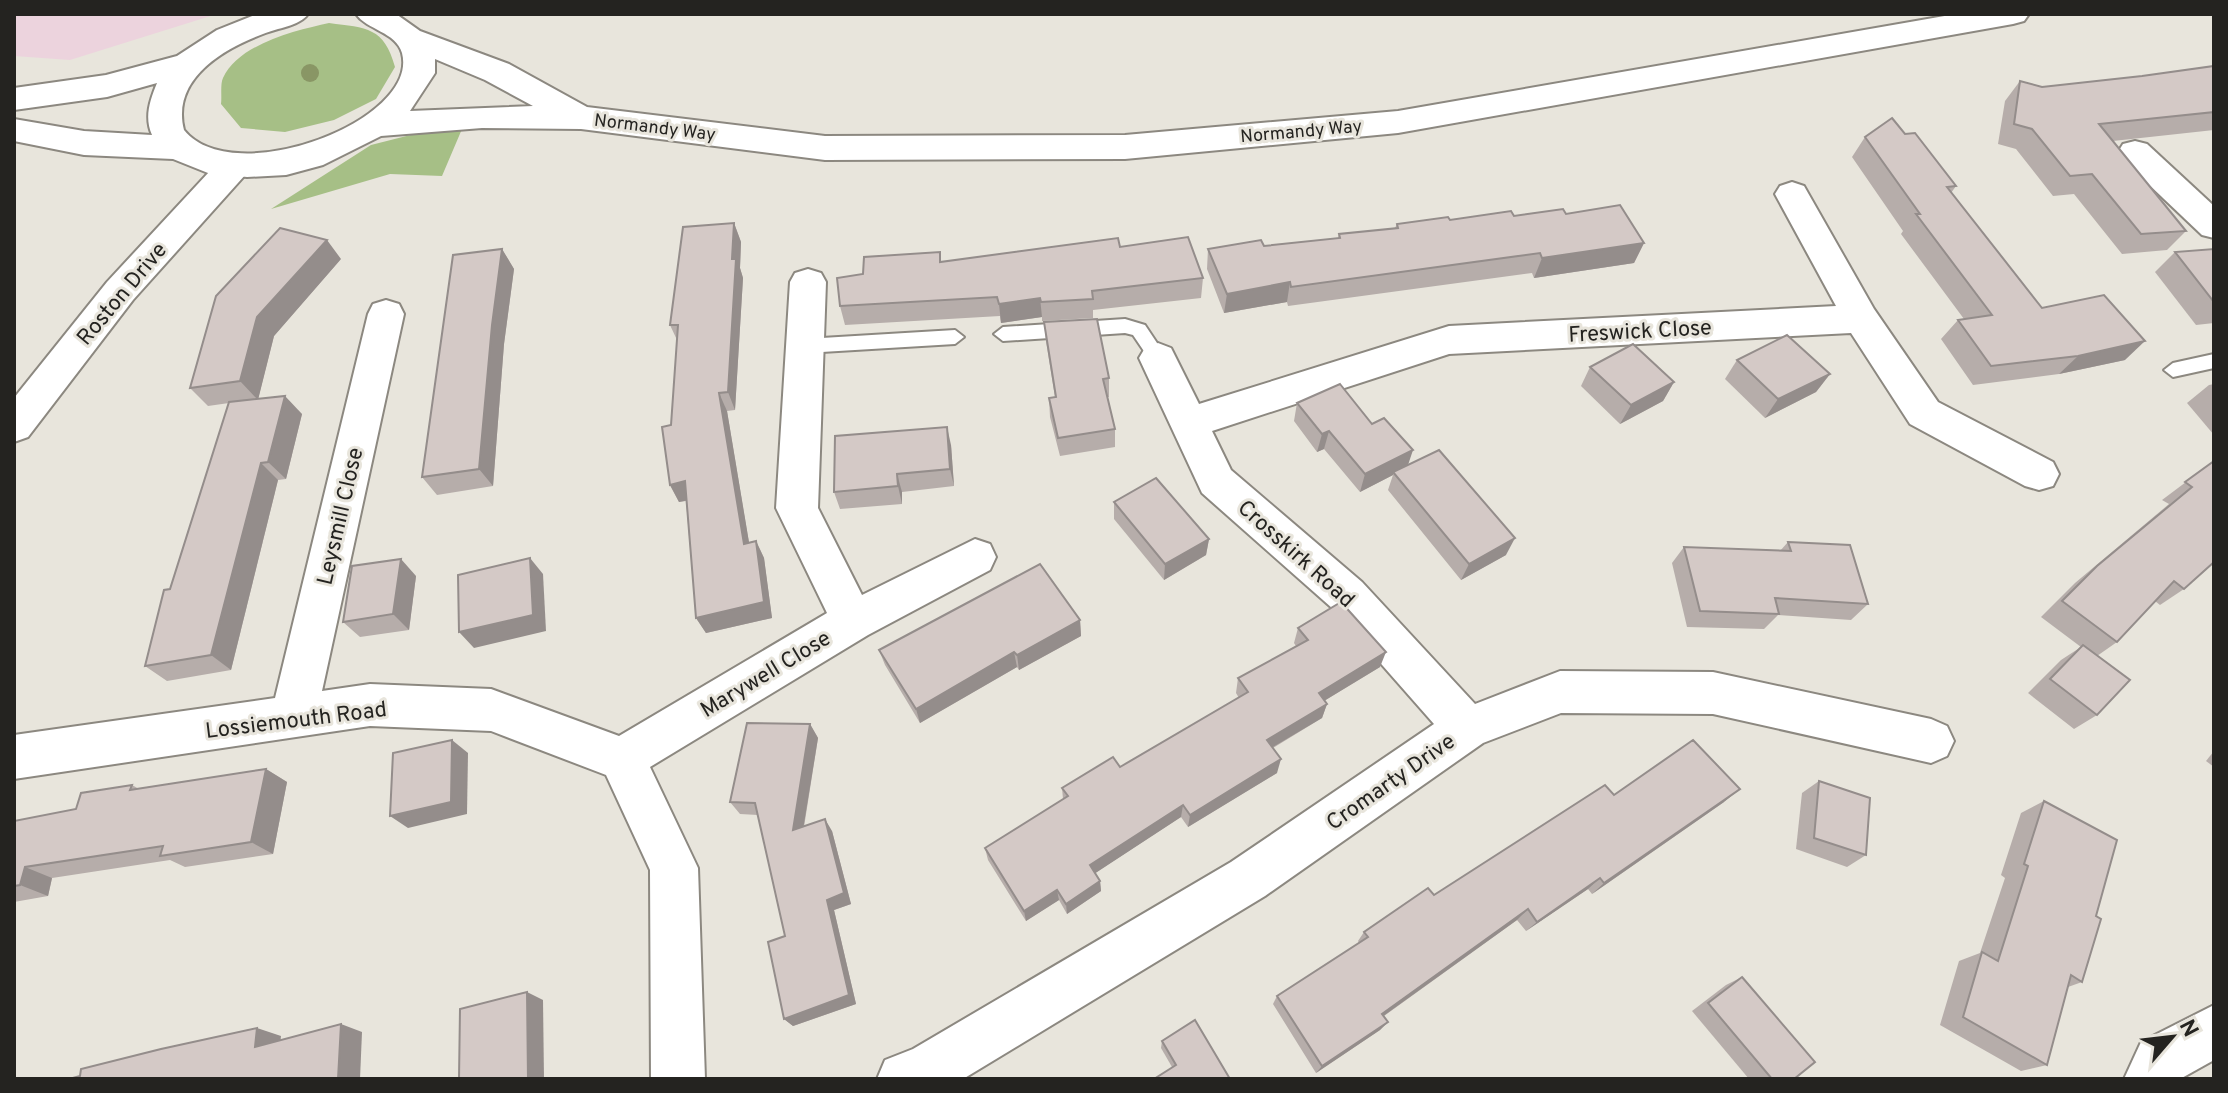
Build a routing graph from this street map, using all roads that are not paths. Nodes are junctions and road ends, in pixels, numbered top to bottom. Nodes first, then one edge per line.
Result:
1 (292, 14) edge
2 (2013, 14) edge
3 (394, 22) edge
4 (190, 63) junction
5 (14, 99) edge
6 (581, 118) junction
7 (377, 125) junction
8 (14, 130) edge
9 (180, 148) junction
10 (2135, 152) dead end
11 (234, 166) junction
12 (1792, 194) dead end
13 (2214, 226) edge
14 (808, 282) dead end
15 (386, 314) dead end
16 (1861, 319) junction
17 (1003, 334) dead end
18 (955, 337) dead end
19 (805, 346) junction
20 (1158, 358) joint
21 (2214, 361) edge
22 (2173, 370) dead end
23 (1188, 423) junction
24 (14, 426) edge
25 (2039, 474) dead end
26 (975, 557) dead end
27 (853, 621) junction
28 (293, 718) junction
29 (1467, 728) junction
30 (1931, 741) dead end
31 (14, 757) edge
32 (622, 759) junction
33 (2214, 1031) edge
34 (678, 1079) edge
35 (904, 1079) edge
36 (2151, 1079) edge

1 - 4 main road
2 - 6 main road, Normandy Way
3 - 6 main road, Normandy Way
3 - 7 main road
4 - 5 main road
4 - 9 main road
6 - 7 main road, Normandy Way
7 - 11 main road
8 - 9 main road
9 - 11 main road
10 - 13 street
11 - 24 street, Roston Drive
12 - 16 street
14 - 19 street, Marywell Close
15 - 28 street, Leysmill Close
16 - 23 street, Freswick Close
16 - 25 street
17 - 20 lane
18 - 19 lane
19 - 27 street, Marywell Close
20 - 23 street, Crosskirk Road
21 - 22 lane
23 - 29 street, Crosskirk Road
26 - 27 street
27 - 32 street, Marywell Close
28 - 31 street, Lossiemouth Road
28 - 32 street, Lossiemouth Road
29 - 30 street, Cromarty Drive
29 - 35 street, Cromarty Drive
32 - 34 street
33 - 36 street

